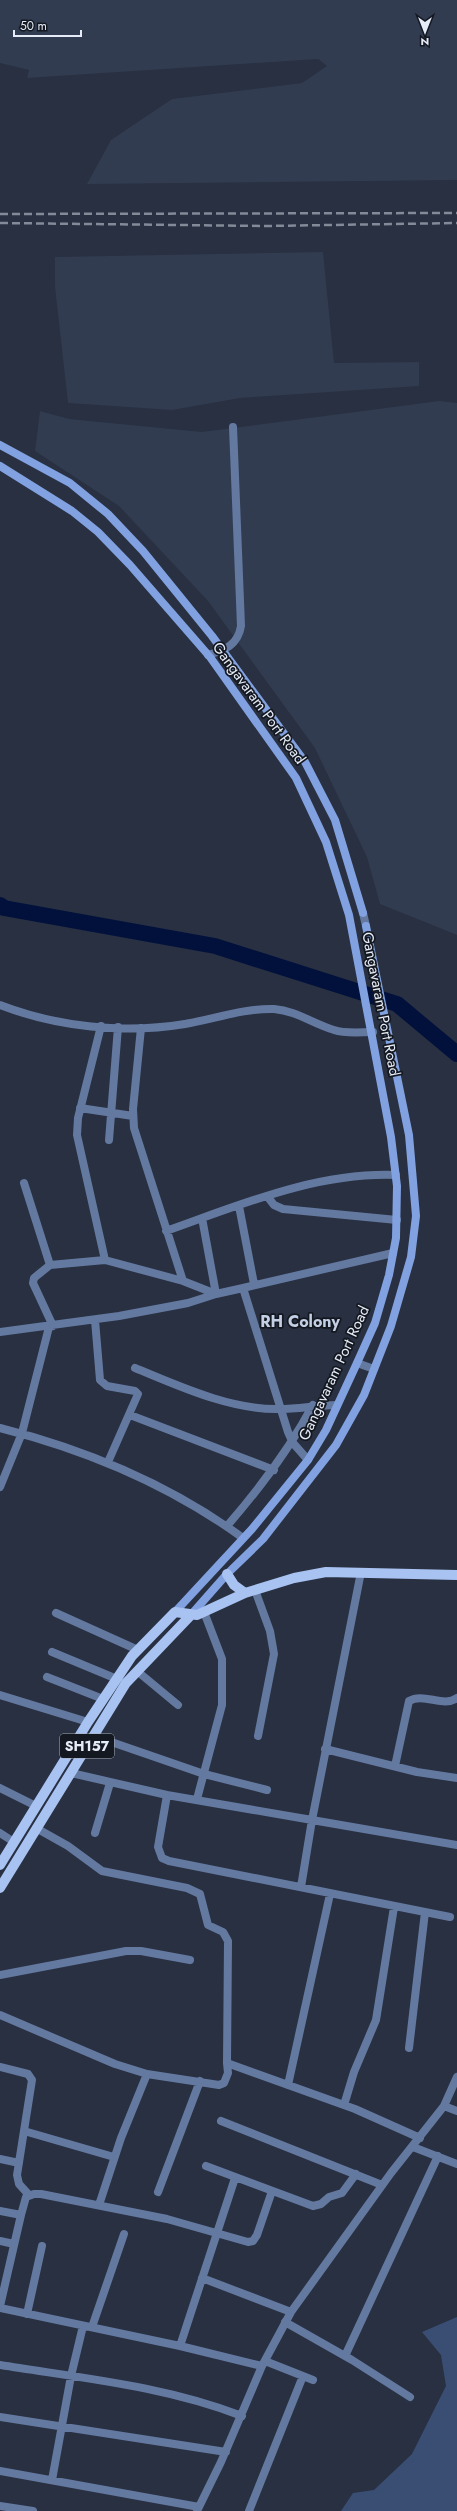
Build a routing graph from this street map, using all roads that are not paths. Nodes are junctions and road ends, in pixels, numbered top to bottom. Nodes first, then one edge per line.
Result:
1 (233, 427) dead end
2 (0, 445) edge
3 (0, 466) edge
4 (223, 651) junction
5 (208, 655) junction
6 (0, 1005) edge
7 (101, 1026) junction
8 (118, 1027) junction
9 (141, 1028) junction
10 (372, 1028) junction
11 (80, 1108) junction
12 (111, 1114) junction
13 (133, 1116) junction
14 (109, 1140) dead end
15 (396, 1175) junction
16 (24, 1183) dead end
17 (267, 1196) junction
18 (239, 1206) junction
19 (202, 1218) junction
20 (397, 1220) junction
21 (166, 1231) junction
22 (393, 1253) junction
23 (105, 1260) junction
24 (50, 1265) junction
25 (183, 1281) junction
26 (254, 1284) junction
27 (243, 1288) junction
28 (216, 1294) junction
29 (95, 1320) junction
30 (51, 1327) junction
31 (0, 1332) edge
32 (357, 1363) junction
33 (135, 1368) dead end
34 (374, 1369) junction
35 (313, 1405) junction
36 (337, 1405) junction
37 (279, 1409) junction
38 (130, 1415) junction
39 (0, 1428) edge
40 (22, 1433) junction
41 (293, 1443) junction
42 (308, 1460) junction
43 (108, 1462) junction
44 (274, 1470) junction
45 (0, 1487) edge
46 (227, 1526) junction
47 (243, 1538) junction
48 (361, 1572) junction
49 (227, 1574) junction
50 (457, 1575) edge
51 (255, 1590) junction
52 (244, 1593) junction
53 (175, 1612) junction
54 (204, 1612) junction
55 (56, 1613) dead end
56 (190, 1616) junction
57 (138, 1650) junction
58 (52, 1652) dead end
59 (137, 1671) junction
60 (47, 1677) dead end
61 (117, 1679) junction
62 (0, 1695) edge
63 (457, 1698) edge
64 (103, 1699) junction
65 (178, 1705) dead end
66 (88, 1722) junction
67 (94, 1736) junction
68 (258, 1736) dead end
69 (325, 1749) junction
70 (395, 1766) junction
71 (71, 1773) junction
72 (204, 1774) junction
73 (457, 1778) edge
74 (110, 1783) junction
75 (0, 1788) edge
76 (267, 1790) dead end
77 (167, 1795) junction
78 (197, 1800) junction
79 (36, 1806) junction
80 (312, 1820) junction
81 (36, 1828) junction
82 (0, 1832) edge
83 (95, 1833) dead end
84 (14, 1842) junction
85 (457, 1845) edge
86 (0, 1865) edge
87 (301, 1887) junction
88 (0, 1888) edge
89 (330, 1894) junction
90 (394, 1907) junction
91 (425, 1912) junction
92 (450, 1917) dead end
93 (190, 1960) dead end
94 (0, 1975) edge
95 (0, 2015) edge
96 (410, 2048) dead end
97 (227, 2063) junction
98 (0, 2067) edge
99 (147, 2074) junction
100 (457, 2077) edge
101 (200, 2081) junction
102 (288, 2085) junction
103 (344, 2105) junction
104 (444, 2106) junction
105 (457, 2110) edge
106 (221, 2121) dead end
107 (24, 2131) junction
108 (420, 2138) junction
109 (413, 2147) junction
110 (114, 2156) junction
111 (438, 2156) junction
112 (0, 2159) edge
113 (19, 2164) junction
114 (457, 2164) edge
115 (206, 2166) dead end
116 (356, 2174) junction
117 (235, 2178) junction
118 (382, 2185) junction
119 (272, 2191) junction
120 (158, 2192) dead end
121 (30, 2195) junction
122 (99, 2204) junction
123 (0, 2211) edge
124 (21, 2215) junction
125 (216, 2233) junction
126 (124, 2234) dead end
127 (0, 2241) edge
128 (14, 2244) junction
129 (42, 2246) dead end
130 (202, 2278) junction
131 (2, 2289) edge
132 (0, 2307) edge
133 (291, 2312) junction
134 (27, 2314) junction
135 (285, 2322) junction
136 (83, 2326) junction
137 (92, 2327) junction
138 (180, 2346) junction
139 (345, 2356) junction
140 (264, 2363) junction
141 (0, 2365) edge
142 (71, 2376) junction
143 (303, 2376) junction
144 (313, 2380) dead end
145 (410, 2397) dead end
146 (242, 2416) junction
147 (0, 2417) edge
148 (61, 2426) junction
149 (226, 2452) junction
150 (0, 2471) edge
151 (52, 2480) junction
152 (0, 2506) edge
153 (198, 2509) edge
154 (33, 2511) edge
155 (249, 2511) edge

1 - 4 street
2 - 4 street, Gangavaram Port Road
3 - 5 street, Gangavaram Port Road
4 - 5 street
4 - 34 street, Gangavaram Port Road
5 - 10 street, Gangavaram Port Road
6 - 7 street
7 - 8 street
7 - 11 street
8 - 9 street
8 - 12 street
9 - 10 street
9 - 13 street
10 - 15 street, Gangavaram Port Road
11 - 12 street
11 - 23 street
12 - 13 street
12 - 14 street
13 - 21 street
15 - 17 street
15 - 20 street, Gangavaram Port Road
16 - 24 street
17 - 18 street
17 - 20 street
18 - 19 street
18 - 26 street
19 - 21 street
19 - 28 street
20 - 22 street, Gangavaram Port Road
21 - 25 street
22 - 26 street
22 - 32 street, Gangavaram Port Road
23 - 24 street
23 - 25 street
24 - 30 street
25 - 28 street
26 - 27 street
27 - 28 street
27 - 37 street
28 - 29 street
29 - 30 street
29 - 38 street
30 - 31 street
30 - 40 street
32 - 34 street
32 - 36 street, Gangavaram Port Road
33 - 37 street
34 - 49 street, Gangavaram Port Road
35 - 36 street
35 - 37 street
35 - 41 street
36 - 42 street, Gangavaram Port Road
37 - 41 street
38 - 43 street
38 - 44 street
39 - 40 street
40 - 43 street
40 - 45 street
41 - 42 street
41 - 44 street
42 - 47 street, Gangavaram Port Road
43 - 46 street
44 - 46 street
46 - 47 street
47 - 53 street, Gangavaram Port Road
48 - 50 main road
48 - 51 main road
48 - 69 street
49 - 52 main road
49 - 56 street, Gangavaram Port Road
51 - 52 main road
51 - 68 street
52 - 54 main road
53 - 56 main road
53 - 57 main road, SH157
54 - 56 main road
54 - 72 street
55 - 57 street
56 - 59 main road, SH157
57 - 61 main road, SH157
58 - 61 street
59 - 65 street
59 - 67 main road, SH157
60 - 64 street
61 - 64 main road, SH157
62 - 66 street
63 - 70 street
64 - 66 main road, SH157
66 - 79 main road, SH157
67 - 71 main road, SH157
67 - 72 street
69 - 70 street
69 - 80 street
70 - 73 street
71 - 74 street
71 - 81 main road, SH157
72 - 76 street
72 - 78 street
74 - 77 street
74 - 83 street
75 - 79 street
77 - 78 street
77 - 87 street
78 - 80 street
79 - 84 main road, SH157
80 - 85 street
80 - 87 street
81 - 88 main road, SH157
81 - 97 street
82 - 84 street
84 - 86 main road, SH157
87 - 89 street
89 - 90 street
89 - 102 street
90 - 91 street
90 - 103 street
91 - 92 street
91 - 96 street
93 - 94 street
95 - 99 street
97 - 101 street
97 - 102 street
98 - 107 street
99 - 101 street
99 - 110 street
100 - 104 street
101 - 120 street
102 - 103 street
103 - 108 street
104 - 105 street
104 - 108 street
106 - 116 street
107 - 110 street
107 - 113 street
108 - 109 street
109 - 111 street
109 - 118 street
110 - 122 street
111 - 114 street
111 - 139 street
112 - 113 street
113 - 121 street
115 - 117 street
116 - 118 street
116 - 119 street
117 - 119 street
117 - 125 street
118 - 133 street
119 - 125 street
121 - 122 street
121 - 124 street
122 - 125 street
123 - 124 street
124 - 128 street
125 - 130 street
126 - 137 street
127 - 128 street
128 - 131 street
129 - 134 street
130 - 133 street
130 - 138 street
131 - 132 street
132 - 134 street
133 - 135 street
134 - 136 street
135 - 139 street
135 - 140 street
136 - 137 street
136 - 142 street
137 - 138 street
138 - 140 street
139 - 145 street
140 - 143 street
140 - 146 street
141 - 142 street
142 - 146 street
142 - 148 street
143 - 144 street
143 - 155 street
146 - 149 street
147 - 148 street
148 - 149 street
148 - 151 street
149 - 153 street
150 - 151 street
151 - 153 street
152 - 154 street

